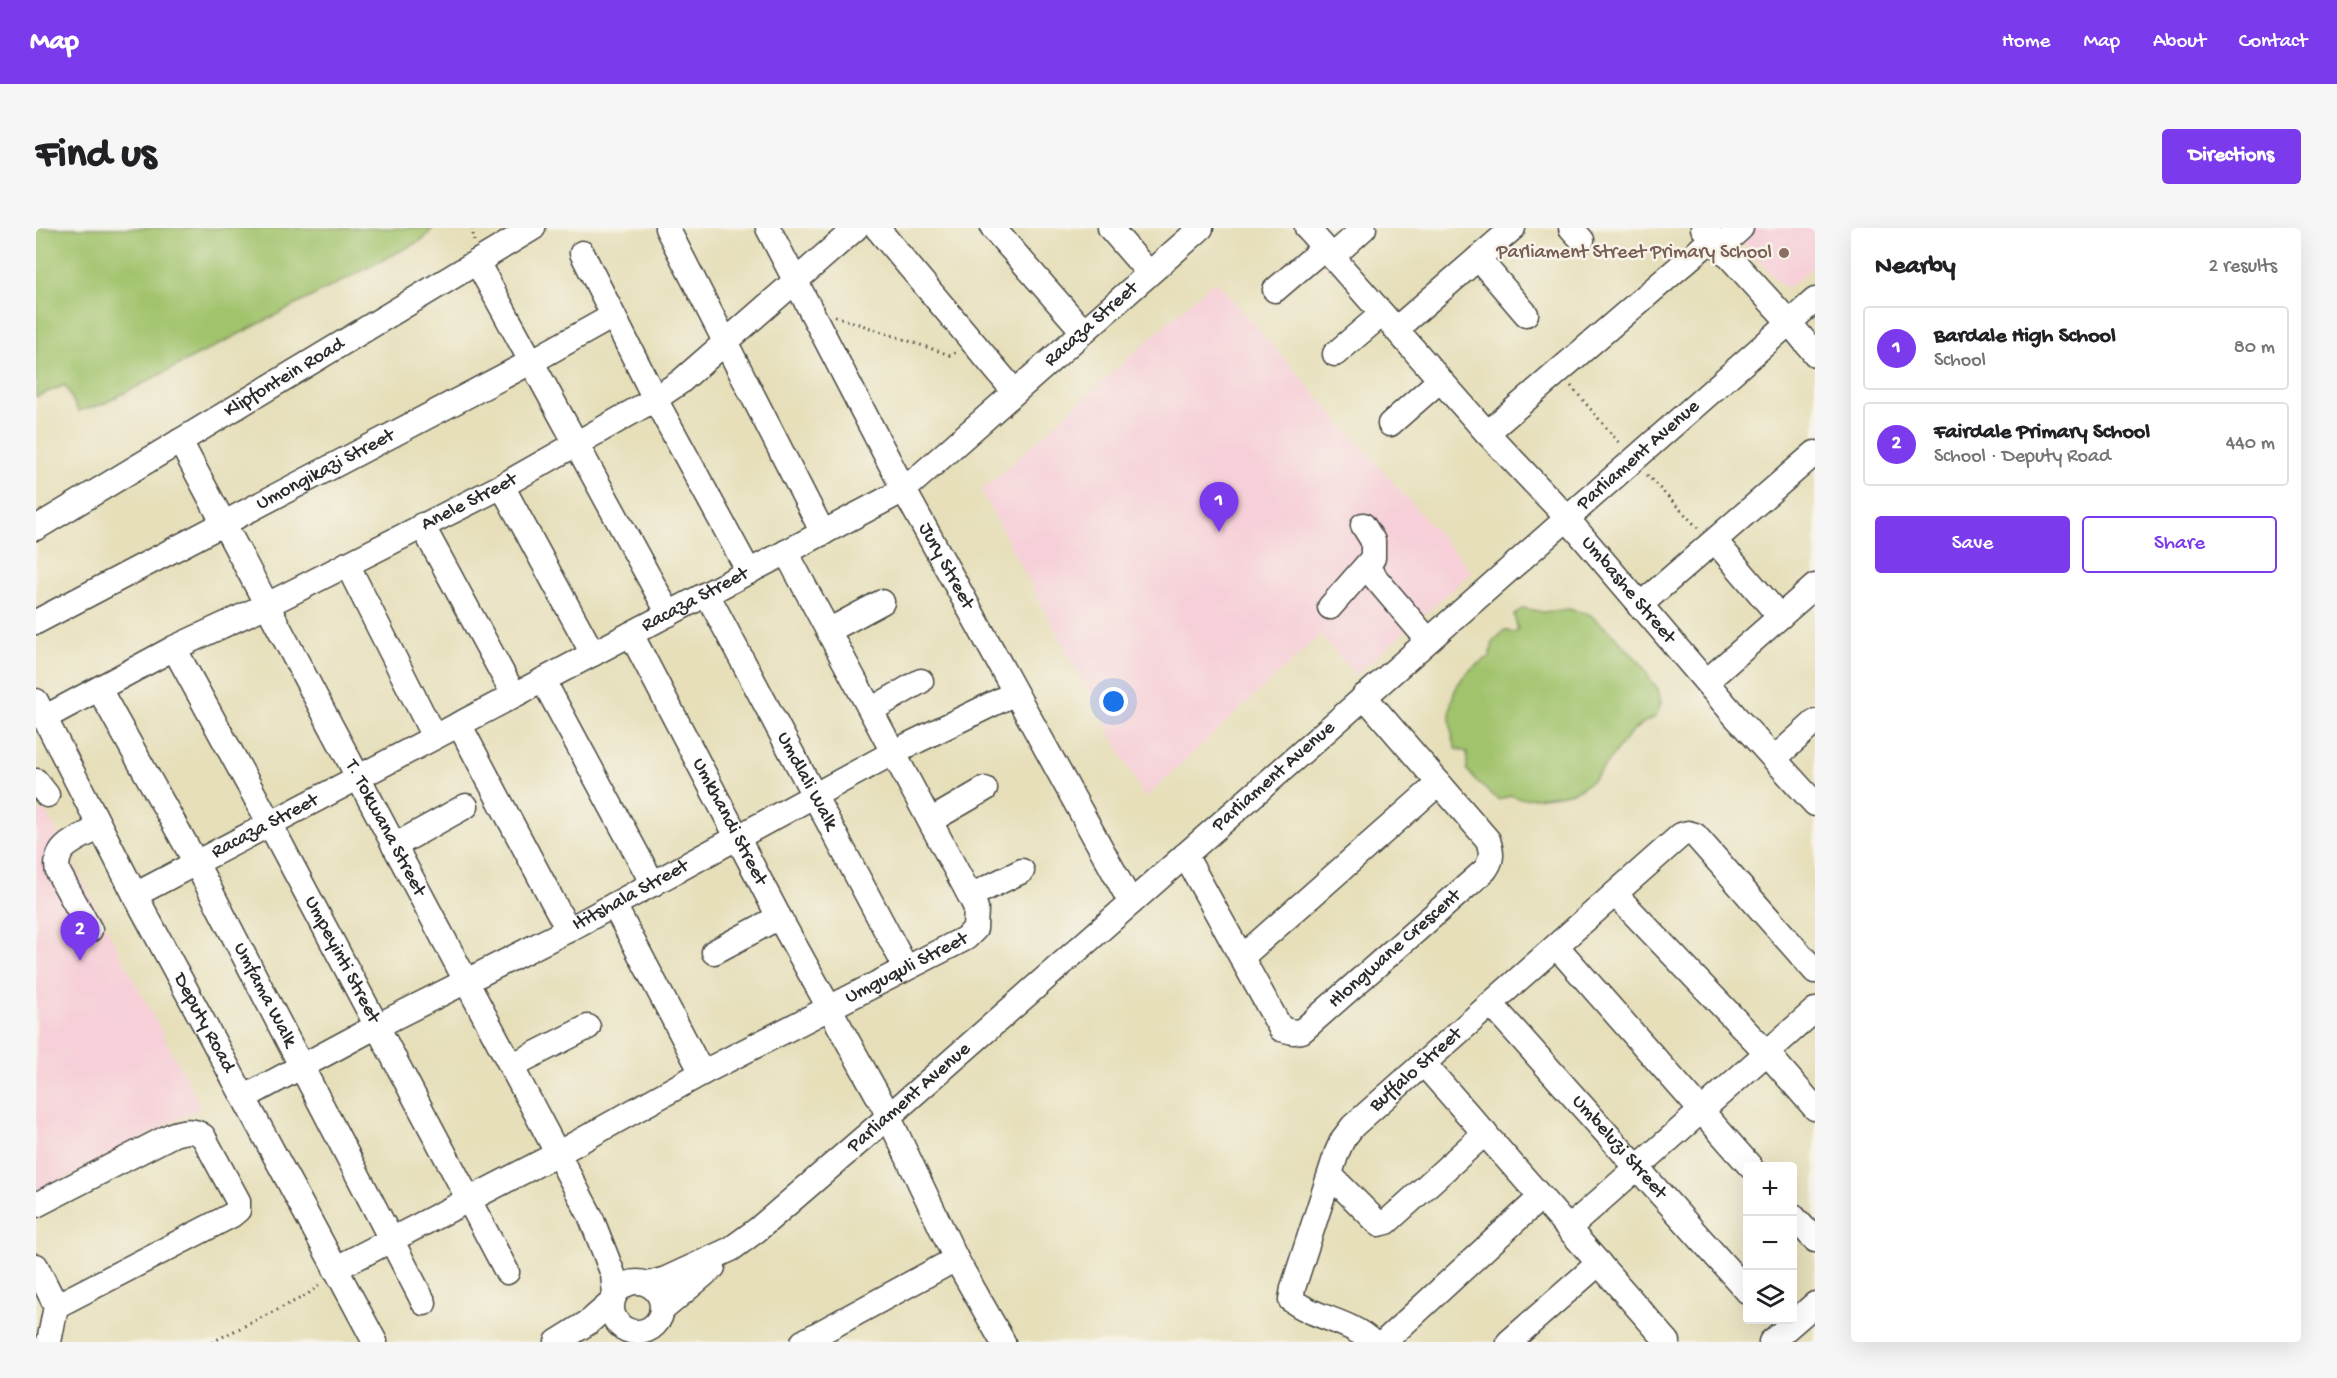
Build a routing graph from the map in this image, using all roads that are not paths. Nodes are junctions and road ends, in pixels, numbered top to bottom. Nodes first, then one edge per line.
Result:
1 (533, 228) edge
2 (667, 228) edge
3 (768, 228) edge
4 (856, 228) edge
5 (877, 228) edge
6 (993, 228) edge
7 (1110, 228) edge
8 (1201, 228) edge
9 (1307, 228) edge
10 (1364, 228) edge
11 (1741, 228) edge
12 (1509, 229) edge
13 (1712, 238) edge
14 (582, 253) dead end
15 (1328, 253) junction
16 (1478, 258) junction
17 (477, 262) junction
18 (1149, 273) junction
19 (795, 282) junction
20 (1275, 290) dead end
21 (1815, 300) edge
22 (1526, 314) dead end
23 (613, 316) junction
24 (1389, 321) junction
25 (1789, 322) junction
26 (1083, 331) junction
27 (724, 341) junction
28 (1335, 354) dead end
29 (1815, 354) edge
30 (531, 362) junction
31 (1440, 380) junction
32 (1014, 391) junction
33 (655, 399) junction
34 (1389, 424) dead end
35 (1487, 433) junction
36 (180, 441) junction
37 (578, 444) junction
38 (1815, 453) edge
39 (502, 486) junction
40 (904, 490) junction
41 (1567, 518) junction
42 (224, 524) junction
43 (422, 525) junction
44 (1363, 525) dead end
45 (36, 528) edge
46 (823, 533) junction
47 (1708, 536) junction
48 (786, 552) junction
49 (347, 564) junction
50 (1366, 567) junction
51 (749, 572) junction
52 (1815, 586) edge
53 (707, 594) junction
54 (882, 602) dead end
55 (267, 605) junction
56 (1639, 606) junction
57 (1330, 607) dead end
58 (669, 614) junction
59 (1780, 617) junction
60 (36, 622) edge
61 (830, 630) junction
62 (631, 634) junction
63 (1428, 640) junction
64 (174, 648) junction
65 (593, 654) junction
66 (543, 680) junction
67 (921, 681) dead end
68 (1707, 681) junction
69 (99, 689) junction
70 (1015, 693) junction
71 (514, 695) junction
72 (1364, 696) junction
73 (40, 709) edge
74 (872, 710) junction
75 (1815, 722) edge
76 (459, 724) junction
77 (434, 737) junction
78 (894, 752) junction
79 (1775, 758) junction
80 (358, 777) junction
81 (1439, 783) junction
82 (986, 789) dead end
83 (816, 795) junction
84 (1815, 804) edge
85 (466, 806) dead end
86 (930, 821) junction
87 (270, 824) junction
88 (100, 827) junction
89 (738, 838) junction
90 (394, 846) junction
91 (1185, 855) junction
92 (196, 863) junction
93 (1022, 871) dead end
94 (653, 884) junction
95 (1615, 894) junction
96 (135, 895) junction
97 (970, 896) junction
98 (1131, 903) junction
99 (614, 905) junction
100 (779, 917) junction
101 (90, 930) dead end
102 (568, 930) junction
103 (1557, 947) junction
104 (714, 952) dead end
105 (1242, 957) junction
106 (906, 968) junction
107 (1815, 971) edge
108 (466, 981) junction
109 (1491, 1004) junction
110 (830, 1009) junction
111 (1815, 1011) edge
112 (377, 1026) junction
113 (588, 1027) dead end
114 (1767, 1053) junction
115 (1423, 1063) junction
116 (302, 1065) junction
117 (511, 1066) junction
118 (702, 1074) junction
119 (245, 1097) junction
120 (1815, 1108) edge
121 (1701, 1111) junction
122 (888, 1117) junction
123 (1485, 1134) junction
124 (557, 1154) junction
125 (1746, 1162) edge
126 (1638, 1167) junction
127 (1330, 1175) junction
128 (1541, 1197) junction
129 (468, 1198) junction
130 (36, 1205) edge
131 (590, 1215) junction
132 (1793, 1216) edge
133 (1569, 1228) junction
134 (391, 1239) junction
135 (1815, 1240) edge
136 (731, 1249) junction
137 (956, 1259) junction
138 (1599, 1263) junction
139 (36, 1266) edge
140 (335, 1269) junction
141 (507, 1272) dead end
142 (645, 1283) junction
143 (1743, 1286) edge
144 (613, 1298) junction
145 (424, 1304) dead end
146 (1815, 1304) edge
147 (56, 1306) junction
148 (660, 1314) junction
149 (633, 1334) edge
150 (1779, 1334) edge
151 (1656, 1338) edge
152 (49, 1342) edge
153 (375, 1342) edge
154 (556, 1342) edge
155 (579, 1342) edge
156 (664, 1342) edge
157 (803, 1342) edge
158 (1003, 1342) edge
159 (1372, 1342) edge
160 (1384, 1342) edge
161 (1509, 1342) edge

1 - 17 street, Klipfontein Road
2 - 27 street
3 - 19 street, Jury Street
4 - 19 street, Anele Street
5 - 32 street
6 - 26 street
7 - 18 street
8 - 18 street, Racaza Street
9 - 15 street, Umbashe Street
10 - 15 street
11 - 13 street
12 - 16 street
13 - 25 street
13 - 35 street
14 - 23 street
15 - 20 street
15 - 24 street, Umbashe Street
16 - 22 street
16 - 24 street
17 - 30 street
17 - 36 street, Klipfontein Road
18 - 26 street, Racaza Street
19 - 27 street, Anele Street
19 - 40 street, Jury Street
21 - 25 street, Parliament Avenue
23 - 30 street, Umongikazi Street
23 - 33 street
24 - 28 street
24 - 31 street, Umbashe Street
25 - 29 street
25 - 41 street, Parliament Avenue
26 - 32 street, Racaza Street
27 - 33 street, Anele Street
27 - 46 street
30 - 37 street
30 - 42 street, Umongikazi Street
31 - 34 street
31 - 35 street, Umbashe Street
32 - 40 street, Racaza Street
33 - 37 street, Anele Street
33 - 51 street
35 - 41 street, Umbashe Street
36 - 42 street, T. Tokwana Street
36 - 45 street, Klipfontein Road
37 - 39 street, Anele Street
37 - 58 street
38 - 47 street
39 - 43 street, Anele Street
39 - 65 street
40 - 46 street, Racaza Street
40 - 70 street, Jury Street
41 - 56 street, Umbashe Street
41 - 63 street, Parliament Avenue
42 - 55 street, T. Tokwana Street
42 - 60 street, Umongikazi Street
43 - 49 street, Anele Street
43 - 71 street
44 - 50 street
46 - 48 street, Racaza Street
47 - 56 street
47 - 59 street
48 - 51 street, Racaza Street
48 - 61 street, Umguquli Street
49 - 55 street, Anele Street
49 - 77 street
50 - 57 street
50 - 63 street
51 - 53 street, Racaza Street
52 - 59 street
53 - 58 street, Racaza Street
53 - 83 street, Umdlali Walk
54 - 61 street
55 - 64 street, Anele Street
55 - 80 street, T. Tokwana Street
56 - 68 street, Umbashe Street
58 - 62 street, Racaza Street
59 - 68 street
61 - 74 street, Umguquli Street
62 - 65 street, Racaza Street
62 - 89 street, Umkhandi Street
63 - 72 street, Parliament Avenue
64 - 69 street, Anele Street
64 - 87 street, Umpeyinti Street
65 - 66 street, Racaza Street
66 - 71 street, Racaza Street
66 - 94 street
67 - 74 street
68 - 79 street, Umbashe Street
69 - 73 street, Anele Street
69 - 92 street, Umfama Walk
70 - 78 street, Ititshala Street
70 - 98 street, Jury Street
71 - 76 street, Racaza Street
72 - 81 street, Hlongwane Crescent
72 - 91 street, Parliament Avenue
73 - 88 street, Deputy Road
74 - 78 street, Umguquli Street
75 - 79 street
76 - 77 street, Racaza Street
76 - 102 street
77 - 80 street, Racaza Street
78 - 83 street, Ititshala Street
78 - 86 street, Umguquli Street
79 - 84 street, Umbashe Street
80 - 87 street, Racaza Street
80 - 90 street, T. Tokwana Street
81 - 105 street
81 - 105 street, Hlongwane Crescent
82 - 86 street
83 - 89 street, Ititshala Street
83 - 106 street, Umdlali Walk
85 - 90 street
86 - 97 street, Umguquli Street
87 - 92 street, Racaza Street
87 - 112 street, Umpeyinti Street
88 - 96 street, Deputy Road
88 - 101 street
89 - 94 street, Ititshala Street
89 - 100 street, Umkhandi Street
90 - 108 street, T. Tokwana Street
91 - 98 street, Parliament Avenue
91 - 105 street, Hlongwane Crescent
92 - 96 street, Racaza Street
92 - 116 street, Umfama Walk
93 - 97 street
94 - 99 street, Ititshala Street
95 - 103 street, Buffalo Street
95 - 107 street, Buffalo Street
95 - 114 street
96 - 119 street, Deputy Road
97 - 106 street, Umguquli Street
98 - 122 street, Parliament Avenue
99 - 102 street, Ititshala Street
99 - 118 street
100 - 104 street
100 - 110 street, Umkhandi Street
102 - 108 street, Ititshala Street
103 - 109 street, Buffalo Street
103 - 121 street
106 - 110 street, Umguquli Street
108 - 112 street, Ititshala Street
108 - 117 street, T. Tokwana Street
109 - 115 street, Buffalo Street
109 - 126 street, Umbeluzi Street
110 - 118 street, Umguquli Street
110 - 122 street, Umkhandi Street
111 - 114 street
112 - 116 street, Ititshala Street
112 - 129 street, Umpeyinti Street
113 - 117 street
114 - 120 street
114 - 121 street
115 - 123 street
115 - 127 street, Buffalo Street
116 - 119 street, Ititshala Street
116 - 134 street, Umfama Walk
117 - 124 street, T. Tokwana Street
118 - 124 street, Umguquli Street
119 - 140 street, Deputy Road
121 - 125 street
121 - 126 street
122 - 136 street, Parliament Avenue
122 - 137 street, Umkhandi Street
123 - 127 street
123 - 128 street
124 - 129 street, Umguquli Street
124 - 131 street, T. Tokwana Street
126 - 133 street
126 - 143 street, Umbeluzi Street
127 - 159 street, Buffalo Street
128 - 133 street
128 - 160 street
129 - 134 street, Umguquli Street
129 - 141 street, Umpeyinti Street
130 - 147 street
131 - 142 street, T. Tokwana Street
131 - 144 street, T. Tokwana Street
132 - 135 street
133 - 138 street
134 - 140 street, Umguquli Street
134 - 145 street, Umfama Walk
136 - 142 street, Parliament Avenue
136 - 148 street, Parliament Avenue
137 - 157 street
137 - 158 street, Umkhandi Street
138 - 151 street
138 - 161 street
139 - 147 street
140 - 153 street, Deputy Road
142 - 144 street
142 - 148 street
144 - 149 street
144 - 154 street
146 - 150 street
147 - 152 street
148 - 149 street
148 - 156 street
149 - 155 street

